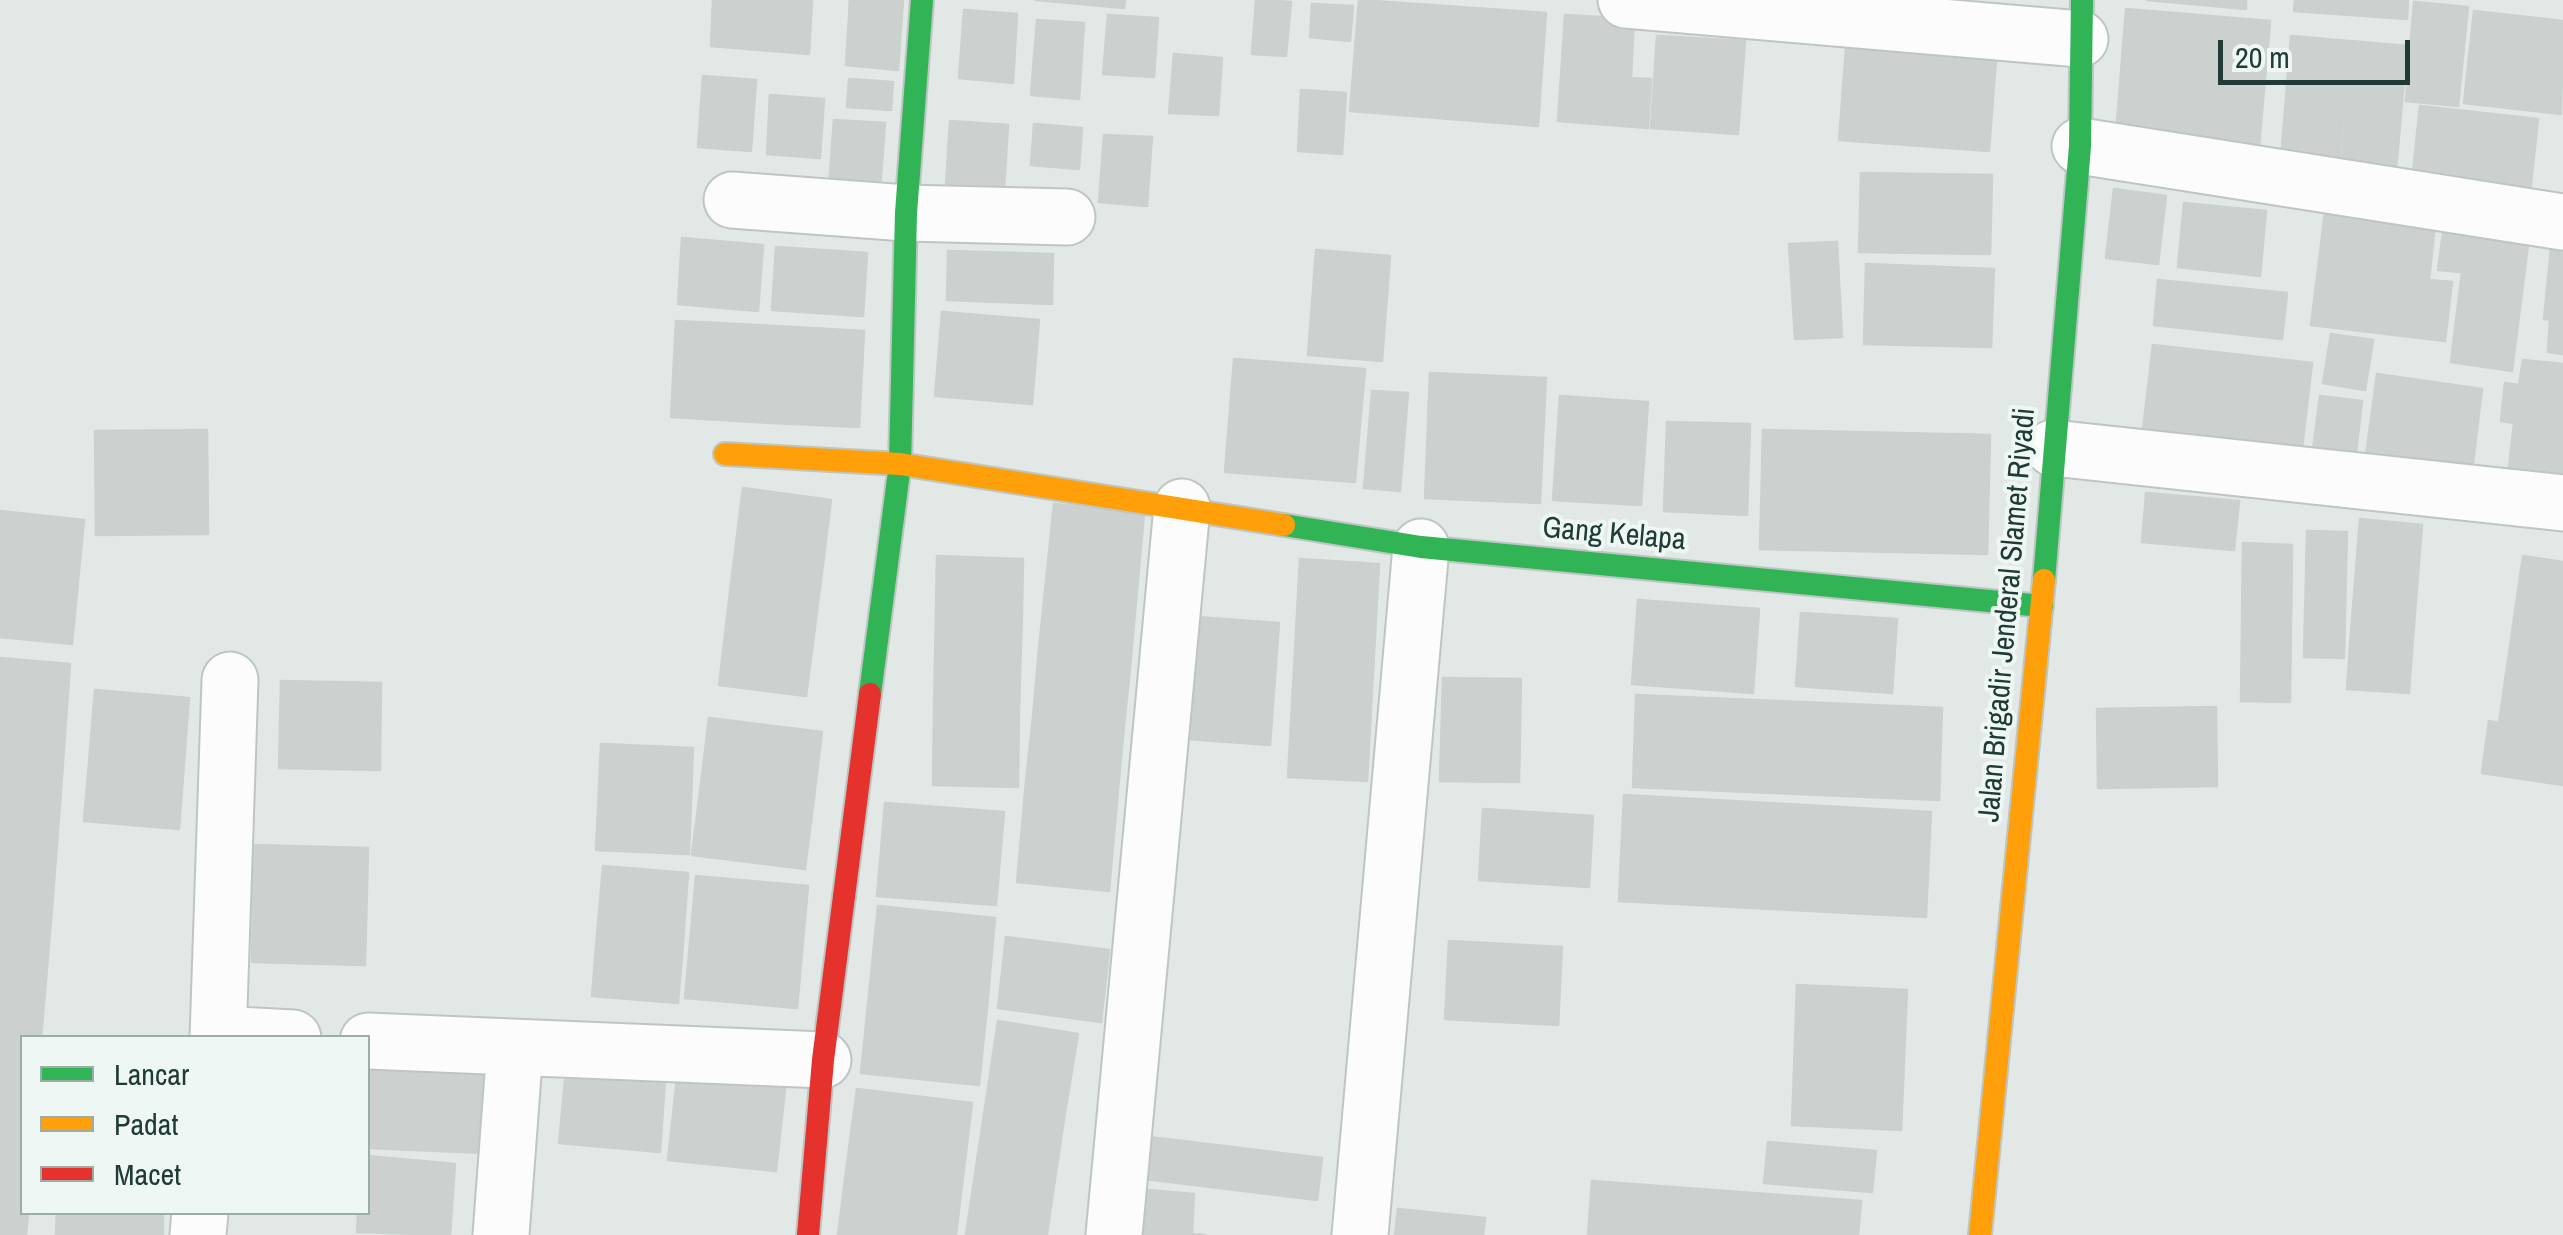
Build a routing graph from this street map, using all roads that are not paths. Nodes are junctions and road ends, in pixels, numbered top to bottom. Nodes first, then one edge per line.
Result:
1 (922, 0) edge
2 (1626, 0) edge
3 (2081, 19) edge
4 (2080, 146) junction
5 (732, 200) dead end
6 (906, 213) junction
7 (1067, 217) dead end
8 (2563, 222) edge
9 (2053, 448) junction
10 (725, 454) dead end
11 (900, 464) junction
12 (2563, 502) edge
13 (1182, 507) junction
14 (1421, 548) junction
15 (2042, 606) junction
16 (230, 680) dead end
17 (218, 1035) edge
18 (370, 1041) edge
19 (516, 1048) junction
20 (823, 1060) junction
21 (501, 1235) edge
22 (808, 1235) edge
23 (1114, 1235) edge
24 (1360, 1235) edge
25 (1980, 1235) edge

1 - 6 street
2 - 3 street
3 - 4 street, Jalan Brigadir Jenderal Slamet Riyadi
4 - 8 street
4 - 9 street, Jalan Brigadir Jenderal Slamet Riyadi
5 - 6 street
6 - 7 street
6 - 11 street
9 - 12 street
9 - 15 street, Jalan Brigadir Jenderal Slamet Riyadi
10 - 11 street, Gang Kelapa
11 - 13 street, Gang Kelapa
11 - 20 street
13 - 14 street, Gang Kelapa
13 - 23 street
14 - 15 street, Gang Kelapa
14 - 24 street
15 - 25 street, Jalan Brigadir Jenderal Slamet Riyadi
16 - 17 street
18 - 19 street
19 - 20 street
19 - 21 street
20 - 22 street

